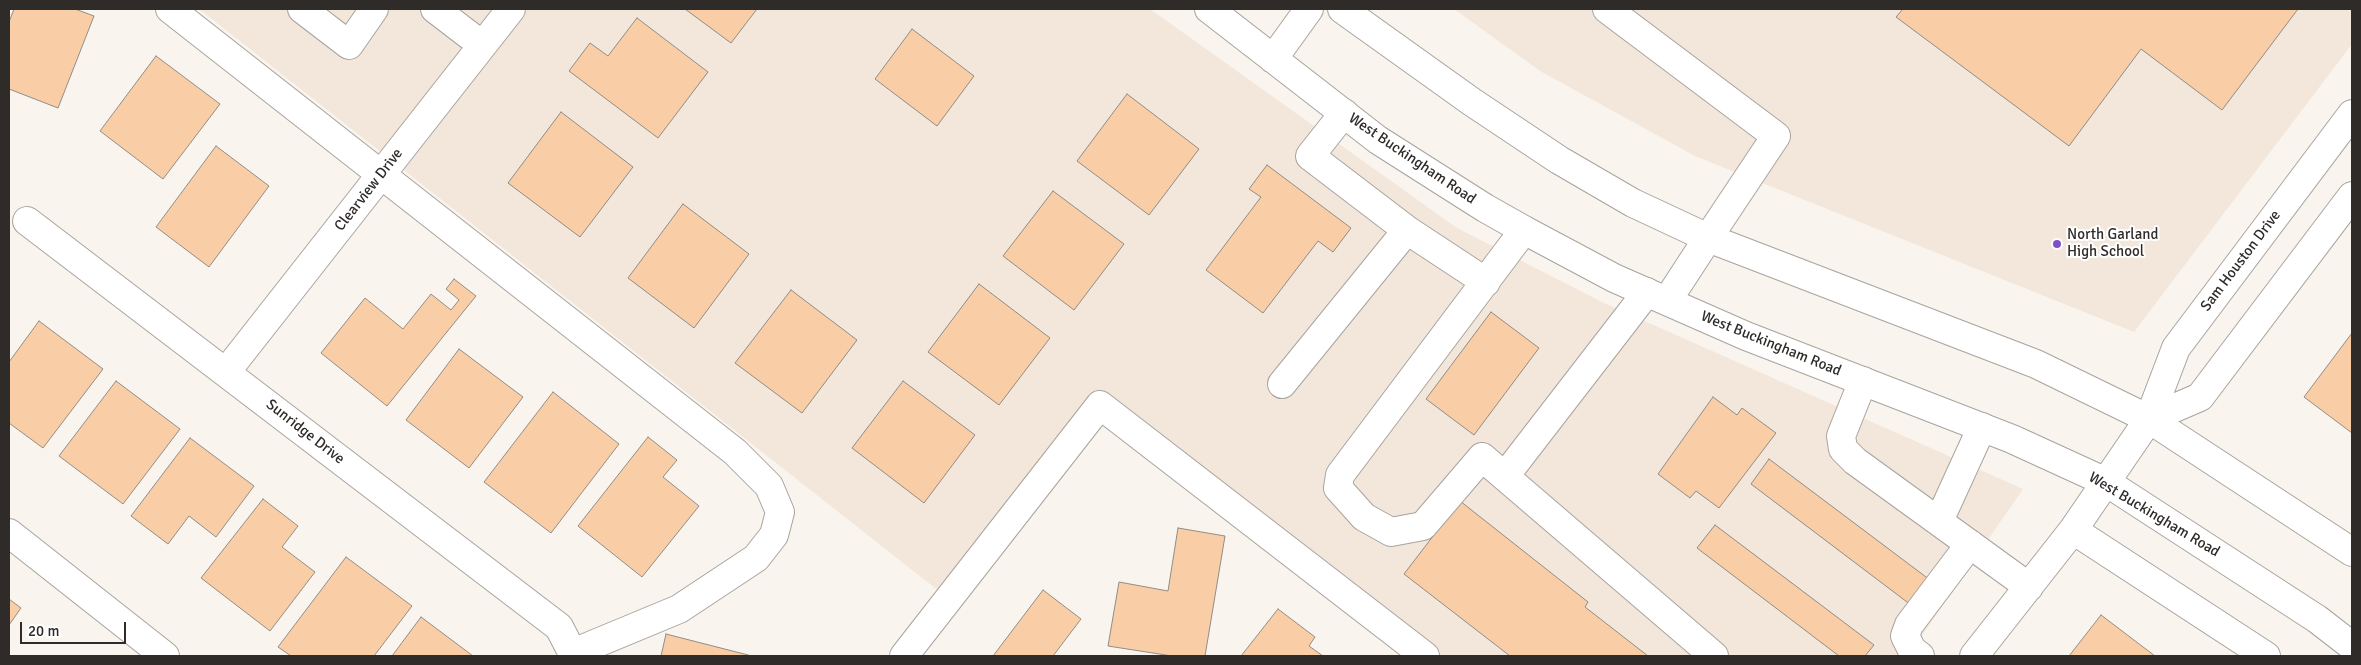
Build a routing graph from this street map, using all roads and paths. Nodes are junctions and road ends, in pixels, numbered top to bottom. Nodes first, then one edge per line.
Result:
1 (170, 9) edge
2 (302, 9) edge
3 (374, 9) edge
4 (435, 9) edge
5 (511, 9) edge
6 (1209, 9) edge
7 (1309, 9) edge
8 (1342, 9) edge
9 (1607, 9) edge
10 (482, 45) junction
11 (1273, 59) junction
12 (1344, 113) junction
13 (2352, 114) edge
14 (382, 174) junction
15 (2352, 196) edge
16 (26, 221) dead end
17 (1407, 230) junction
18 (1524, 230) junction
19 (1708, 238) junction
20 (1486, 282) junction
21 (1657, 297) junction
22 (226, 372) junction
23 (1863, 381) junction
24 (1282, 384) dead end
25 (2149, 419) junction
26 (1982, 427) junction
27 (1505, 476) junction
28 (2106, 482) junction
29 (1939, 522) junction
30 (2073, 530) junction
31 (9, 533) edge
32 (1970, 544) junction
33 (2352, 552) edge
34 (2029, 587) junction
35 (2352, 646) edge
36 (574, 655) edge
37 (166, 656) edge
38 (904, 656) edge
39 (1425, 656) edge
40 (1714, 656) edge
41 (1920, 656) edge
42 (1974, 656) edge
43 (2266, 656) edge

1 - 14 main road
2 - 3 main road
4 - 10 main road
5 - 10 main road, Clearview Drive
6 - 11 main road, West Buckingham Road
7 - 11 main road
8 - 19 main road
9 - 19 main road
10 - 14 main road, Clearview Drive
11 - 12 main road, West Buckingham Road
12 - 17 main road
12 - 18 main road, West Buckingham Road
13 - 25 main road, Sam Houston Drive
14 - 22 main road, Clearview Drive
14 - 36 main road
15 - 25 main road
16 - 22 main road, Sunridge Drive
17 - 20 main road
17 - 24 main road
18 - 20 main road
18 - 21 main road, West Buckingham Road
19 - 21 main road
19 - 25 main road
20 - 27 main road
21 - 23 main road, West Buckingham Road
21 - 27 main road
22 - 36 main road, Sunridge Drive
23 - 26 main road, West Buckingham Road
23 - 29 main road
25 - 28 main road, Sam Houston Drive
25 - 33 main road
26 - 28 main road, West Buckingham Road
26 - 29 main road
27 - 40 main road
28 - 30 main road, Sam Houston Drive
28 - 35 main road, West Buckingham Road
29 - 32 main road
30 - 34 main road, Sam Houston Drive
30 - 43 main road
31 - 37 main road
32 - 34 main road
32 - 41 main road
34 - 42 main road, Sam Houston Drive
38 - 39 main road

